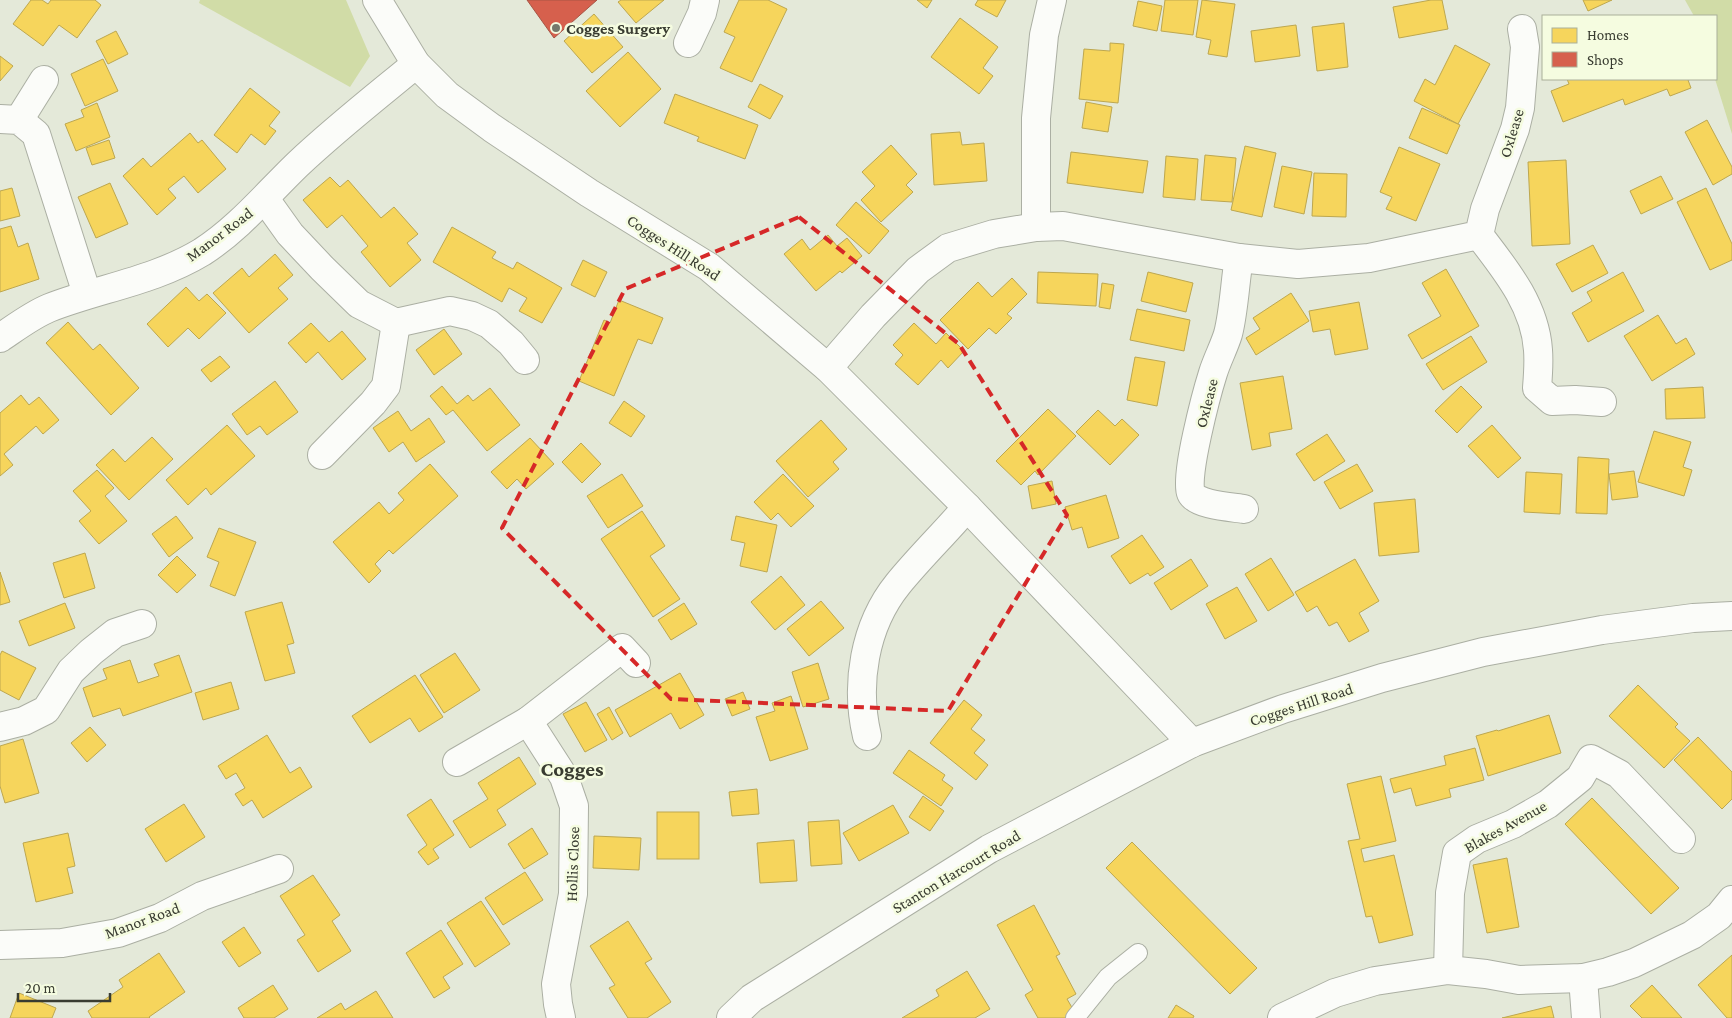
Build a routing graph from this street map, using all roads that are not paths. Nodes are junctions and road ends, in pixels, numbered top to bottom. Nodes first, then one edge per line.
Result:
1 (377, 0) edge
2 (705, 0) edge
3 (1052, 0) edge
4 (1522, 29) dead end
5 (688, 43) dead end
6 (416, 64) junction
7 (44, 80) dead end
8 (10, 120) edge
9 (265, 199) junction
10 (1036, 226) junction
11 (1479, 235) junction
12 (1239, 258) junction
13 (87, 294) junction
14 (396, 323) junction
15 (0, 338) edge
16 (525, 360) dead end
17 (828, 368) junction
18 (1602, 402) dead end
19 (322, 454) dead end
20 (967, 507) junction
21 (1244, 509) dead end
22 (1732, 616) edge
23 (142, 624) dead end
24 (636, 663) dead end
25 (528, 721) junction
26 (0, 727) edge
27 (867, 736) dead end
28 (1192, 743) junction
29 (457, 762) dead end
30 (1681, 838) dead end
31 (279, 869) dead end
32 (1732, 900) edge
33 (0, 945) edge
34 (1138, 953) dead end
35 (1448, 970) junction
36 (1583, 978) junction
37 (561, 1018) edge
38 (731, 1018) edge
39 (1076, 1018) edge
40 (1282, 1018) edge
41 (1586, 1018) edge

1 - 6 street, Cogges Hill Road
2 - 5 street
3 - 10 street
4 - 11 street, Oxlease
6 - 9 street, Manor Road
6 - 17 street, Cogges Hill Road
7 - 8 street
8 - 13 street
9 - 13 street, Manor Road
9 - 14 street, Manor Road
10 - 12 street
10 - 17 street
11 - 12 street
11 - 18 street
12 - 21 street, Oxlease
13 - 15 street, Manor Road
14 - 16 street
14 - 19 street
17 - 20 street, Cogges Hill Road
20 - 27 street
20 - 28 street, Cogges Hill Road
22 - 28 street, Cogges Hill Road
23 - 26 street
24 - 25 street
25 - 29 street
25 - 37 street, Hollis Close
28 - 38 street, Stanton Harcourt Road
30 - 35 street, Blakes Avenue
31 - 33 street, Manor Road
32 - 36 street
34 - 39 lane
35 - 36 street
35 - 40 street
36 - 41 street

